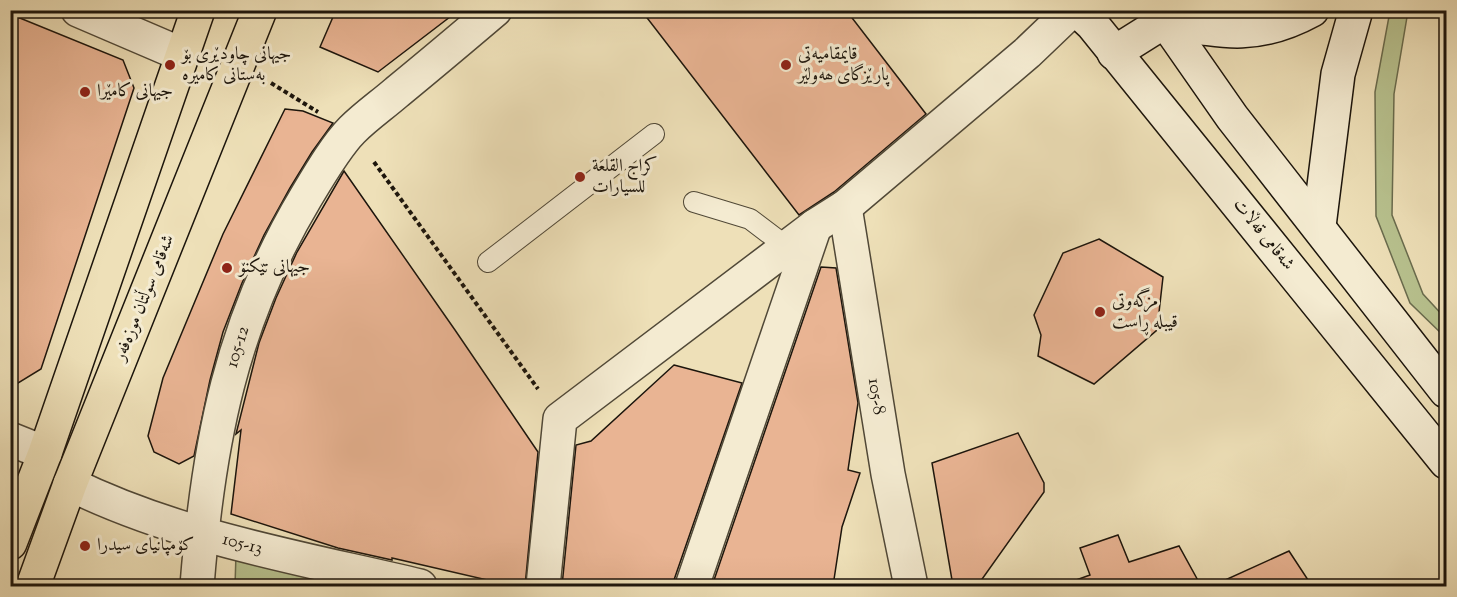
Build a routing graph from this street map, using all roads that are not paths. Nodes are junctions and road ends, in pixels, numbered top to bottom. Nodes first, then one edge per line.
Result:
1 (78, 10) edge
2 (198, 10) edge
3 (260, 10) edge
4 (495, 10) edge
5 (1072, 10) edge
6 (1077, 10) edge
7 (1312, 10) edge
8 (1356, 10) edge
9 (1159, 16) edge
10 (1114, 53) junction
11 (183, 55) junction
12 (654, 134) dead end
13 (694, 202) dead end
14 (845, 207) junction
15 (815, 226) junction
16 (1318, 226) junction
17 (787, 247) junction
18 (488, 262) dead end
19 (1446, 391) edge
20 (10, 438) edge
21 (45, 453) junction
22 (1446, 462) edge
23 (70, 484) junction
24 (201, 536) junction
25 (10, 543) edge
26 (410, 585) edge
27 (33, 586) edge
28 (197, 586) edge
29 (543, 586) edge
30 (693, 586) edge
31 (911, 586) edge

1 - 11 street
2 - 11 main road
3 - 23 main road, شەقامی سوڵتان موزەفەر
4 - 24 street, 105-12
5 - 14 street
6 - 10 street, شەقامی قەڵات
7 - 9 street
8 - 16 street
9 - 10 street
9 - 16 street
10 - 22 street, شەقامی قەڵات
11 - 21 main road
12 - 18 lane
13 - 17 lane
14 - 15 street
14 - 31 street, 105-8
15 - 17 street
15 - 30 street
16 - 19 street
17 - 29 street
20 - 21 street
21 - 25 main road
23 - 24 street, 105-13
23 - 27 main road, شەقامی سوڵتان موزەفەر
24 - 26 street, 105-13
24 - 28 street, 105-12

